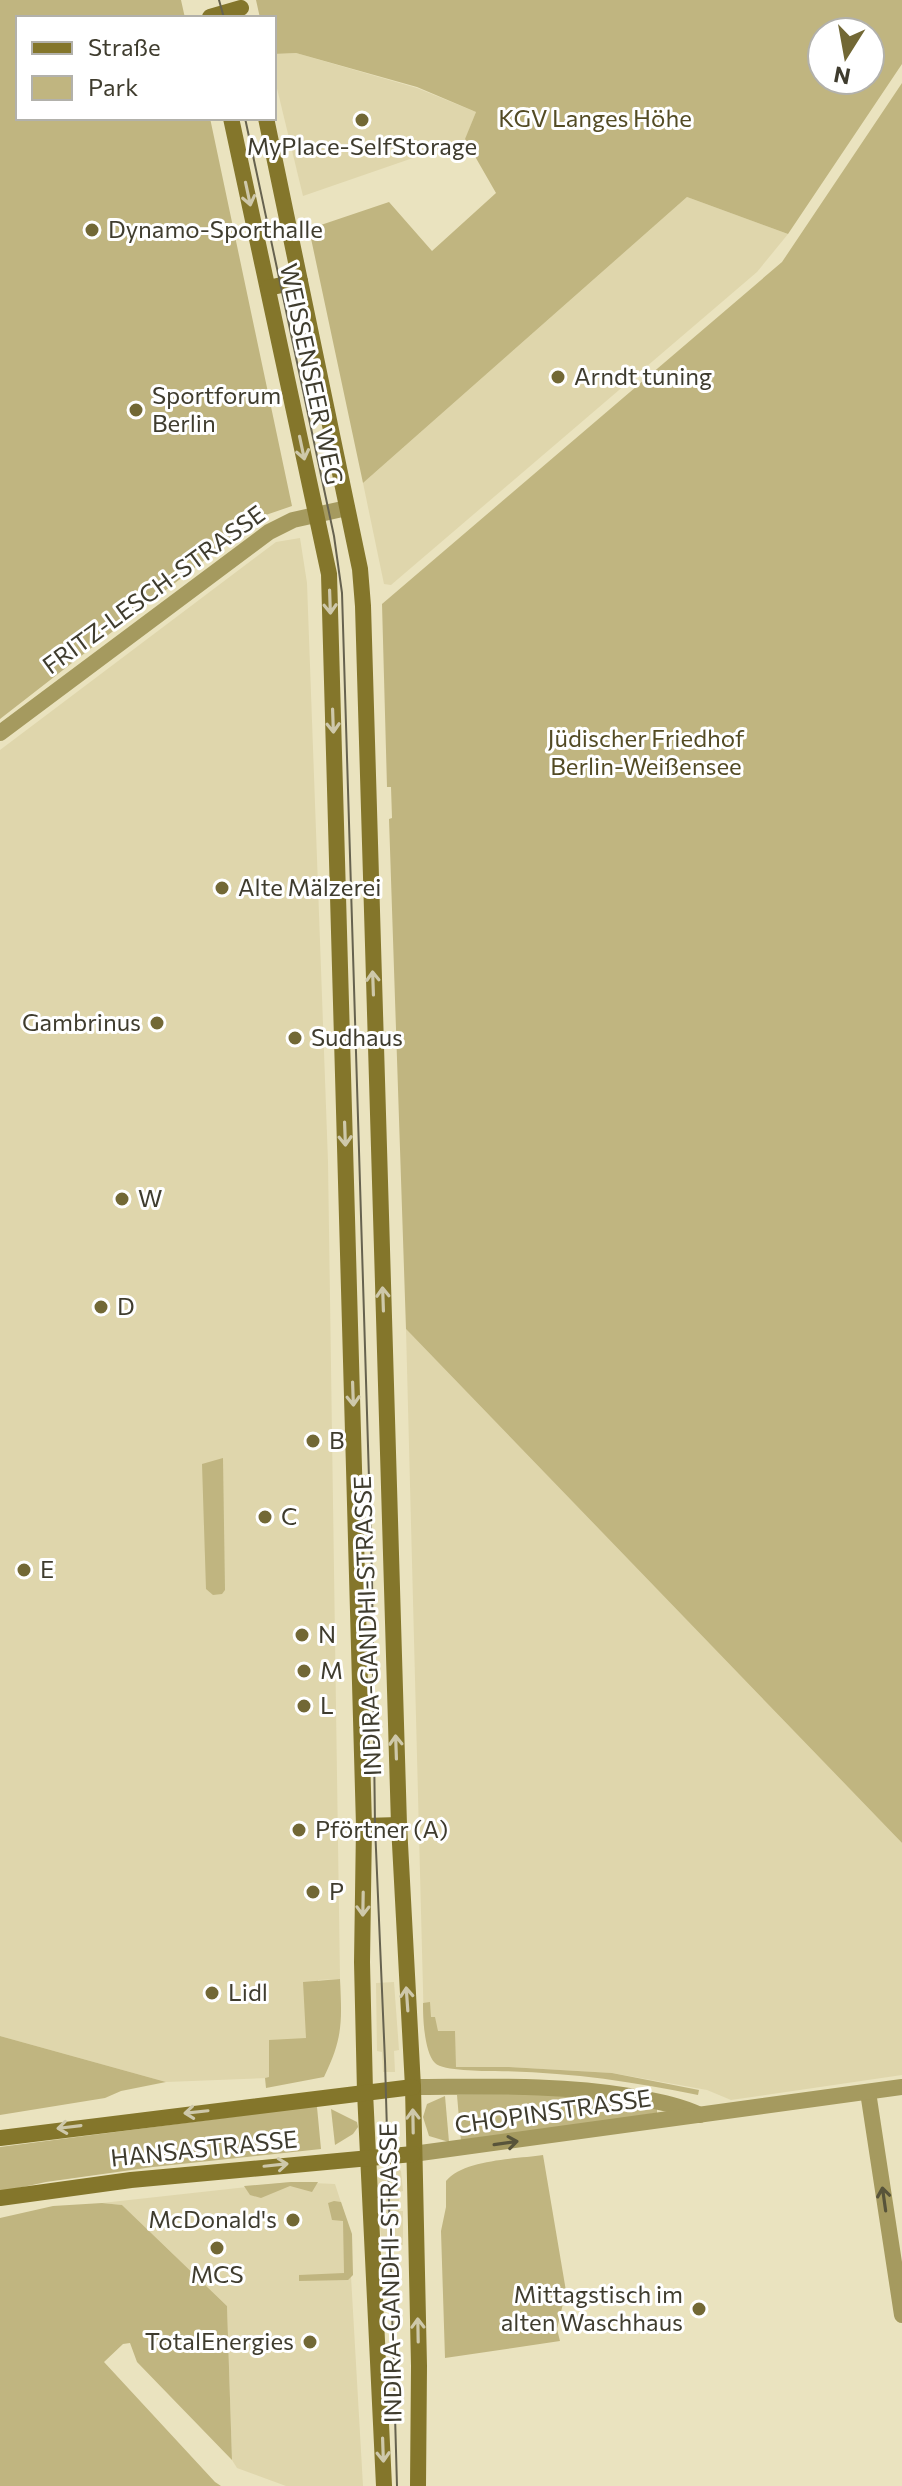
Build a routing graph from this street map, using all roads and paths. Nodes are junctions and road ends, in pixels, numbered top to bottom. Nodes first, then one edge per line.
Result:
1 (241, 9) edge
2 (217, 16) edge
3 (231, 120) edge
4 (266, 120) edge
5 (300, 281) junction
6 (268, 288) junction
7 (347, 508) junction
8 (317, 515) junction
9 (363, 619) joint
10 (331, 643) joint
11 (0, 733) edge
12 (399, 1825) junction
13 (364, 1826) junction
14 (413, 2087) junction
15 (902, 2087) edge
16 (365, 2092) junction
17 (868, 2092) junction
18 (700, 2115) junction
19 (0, 2138) edge
20 (413, 2154) junction
21 (368, 2157) junction
22 (0, 2198) edge
23 (902, 2315) edge
24 (384, 2486) edge
25 (418, 2486) edge

1 - 2 main road
3 -> 6 main road, WEISSENSEER WEG
4 - 5 main road, WEISSENSEER WEG
5 - 6 main road
5 - 7 main road, WEISSENSEER WEG
6 -> 8 main road, WEISSENSEER WEG
7 - 8 street, FRITZ-LESCH-STRASSE
7 - 9 main road, WEISSENSEER WEG
8 -> 10 main road, WEISSENSEER WEG
8 - 11 street, FRITZ-LESCH-STRASSE
12 -> 9 main road, INDIRA-GANDHI-STRASSE
10 -> 13 main road, INDIRA-GANDHI-STRASSE
12 - 13 main road
14 -> 12 main road, INDIRA-GANDHI-STRASSE
13 -> 16 main road, INDIRA-GANDHI-STRASSE
14 - 16 main road, HANSASTRASSE
14 - 18 street, CHOPINSTRASSE
20 -> 14 main road, INDIRA-GANDHI-STRASSE
15 - 17 street, CHOPINSTRASSE
16 -> 19 main road, HANSASTRASSE
16 - 21 main road, INDIRA-GANDHI-STRASSE
17 - 18 street, CHOPINSTRASSE
23 -> 17 street
20 -> 18 street, CHOPINSTRASSE
20 - 21 main road, HANSASTRASSE
25 -> 20 main road, INDIRA-GANDHI-STRASSE
22 -> 21 main road, HANSASTRASSE
21 -> 24 main road, INDIRA-GANDHI-STRASSE

